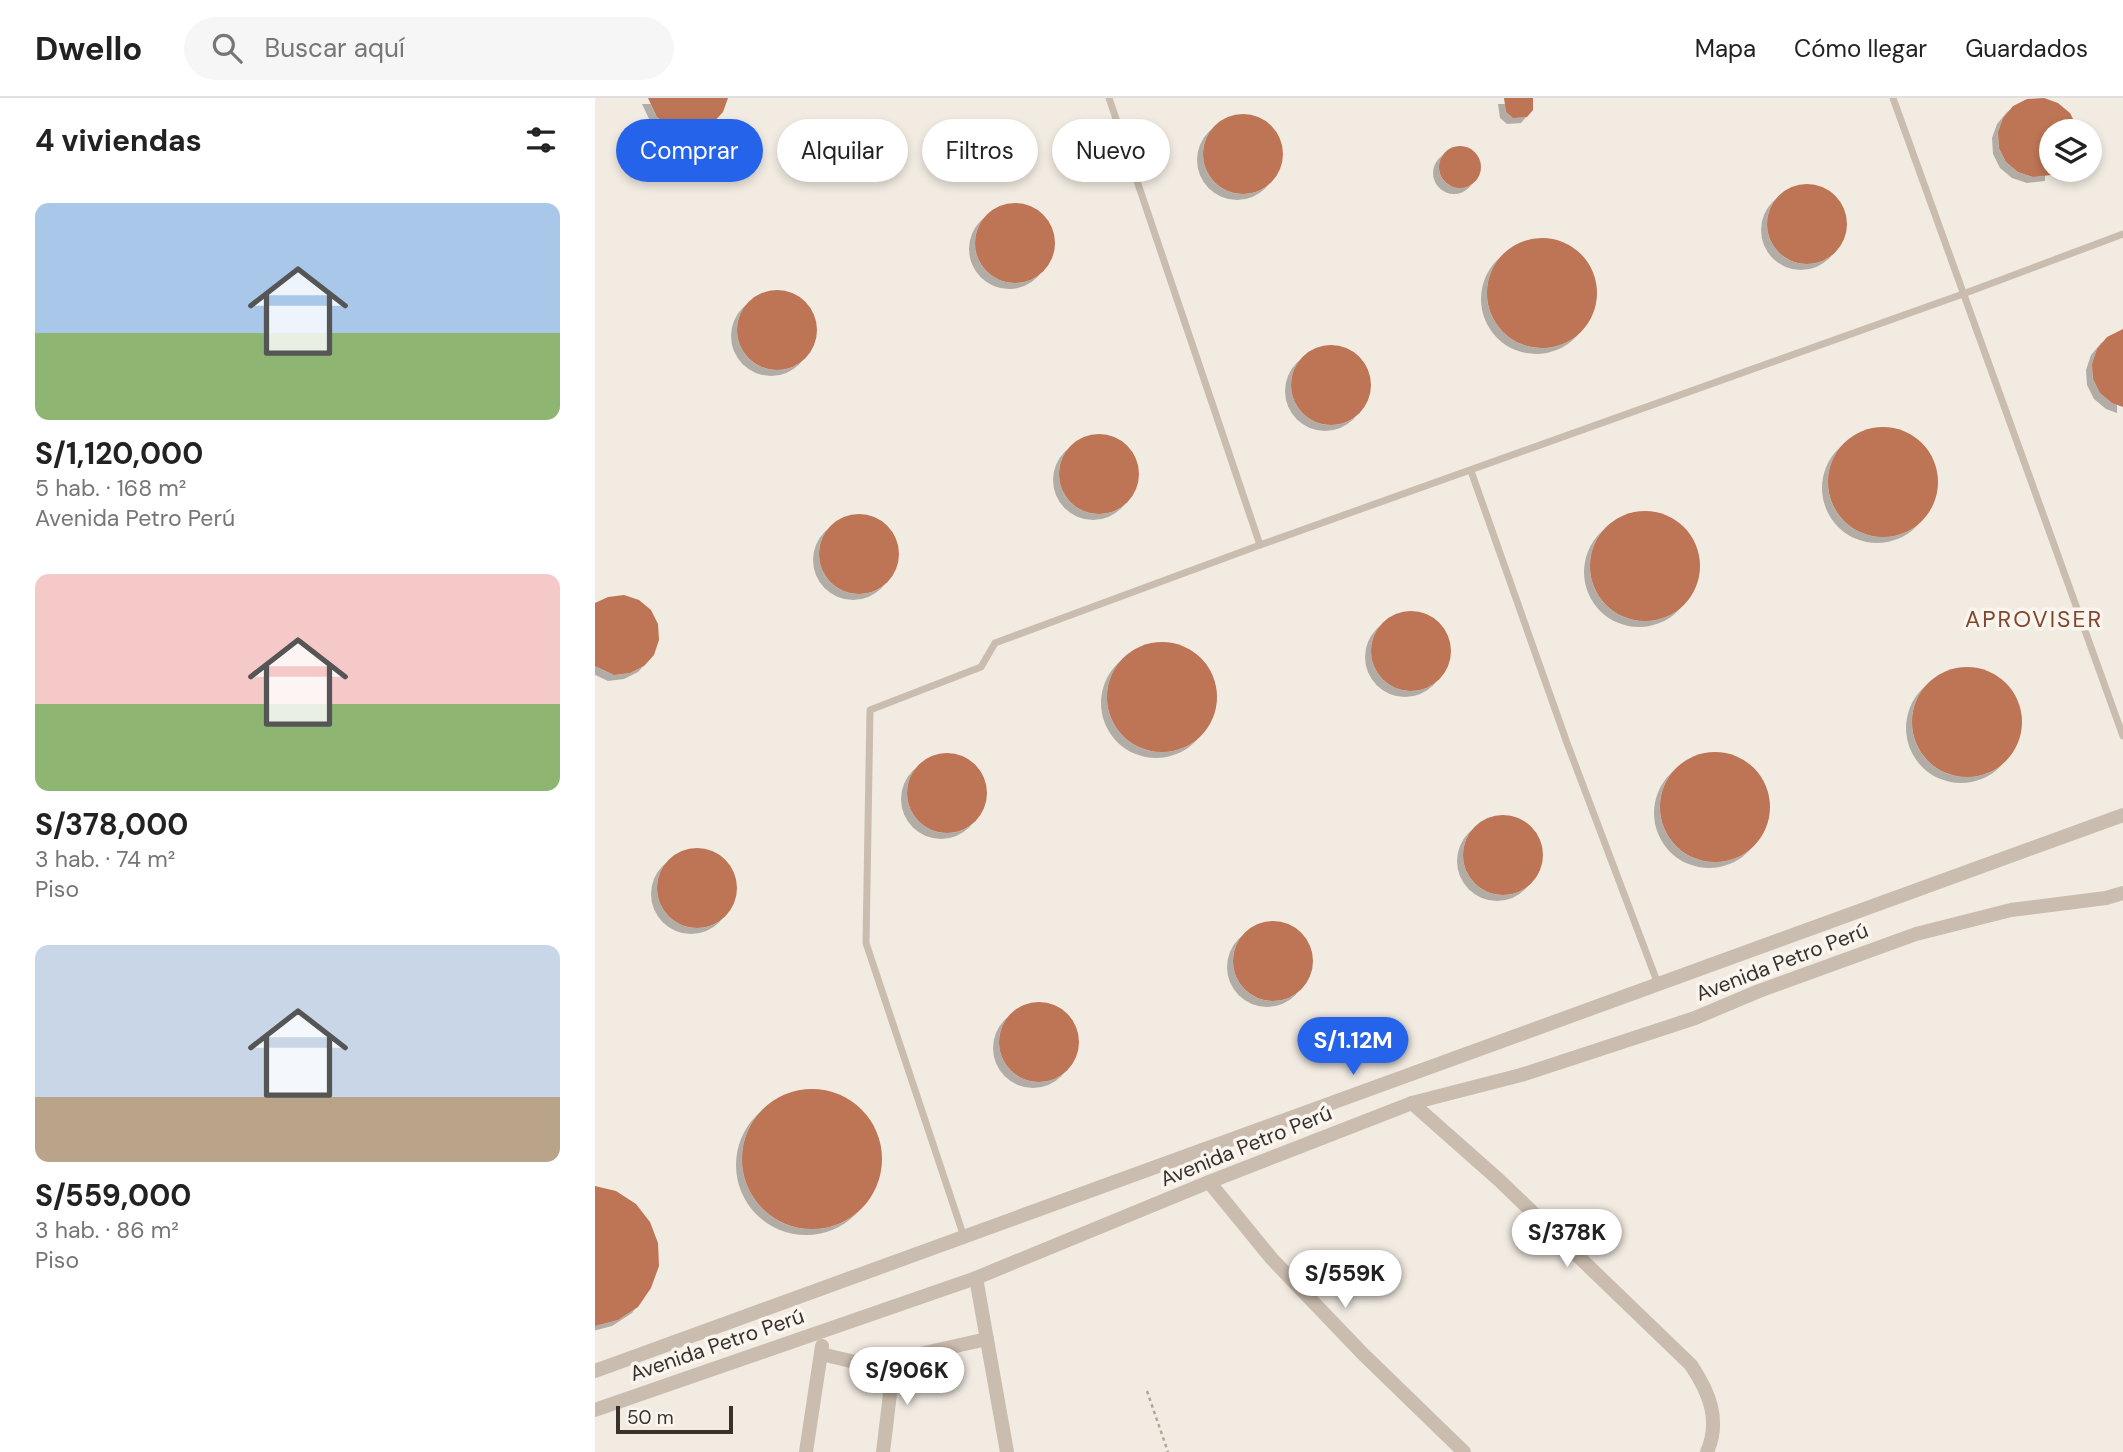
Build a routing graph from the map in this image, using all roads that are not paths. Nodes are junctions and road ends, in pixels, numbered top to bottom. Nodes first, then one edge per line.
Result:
1 (1108, 98) edge
2 (1893, 98) edge
3 (2123, 234) edge
4 (1963, 294) junction
5 (1471, 471) junction
6 (1260, 545) junction
7 (2123, 736) edge
8 (2123, 815) edge
9 (2123, 893) edge
10 (1658, 984) junction
11 (1412, 1103) junction
12 (1209, 1182) junction
13 (964, 1238) junction
14 (976, 1278) junction
15 (824, 1331) junction
16 (987, 1339) junction
17 (821, 1354) junction
18 (884, 1362) junction
19 (595, 1371) edge
20 (595, 1410) edge
21 (806, 1452) edge
22 (883, 1452) edge
23 (1007, 1452) edge
24 (1464, 1452) edge
25 (1707, 1452) edge

1 - 6 lane
2 - 4 lane
3 - 4 lane
4 - 5 lane
4 - 7 lane
5 - 6 lane
5 - 10 lane
6 - 13 lane
8 - 10 street
9 - 11 street, Avenida Petro Perú
10 - 13 street
11 - 12 street, Avenida Petro Perú
11 - 25 street
12 - 14 street, Avenida Petro Perú
12 - 24 street
13 - 19 street
14 - 15 street, Avenida Petro Perú
14 - 16 street
15 - 17 street
15 - 20 street, Avenida Petro Perú
16 - 18 street
16 - 23 street
17 - 18 street
17 - 21 street
18 - 22 street

